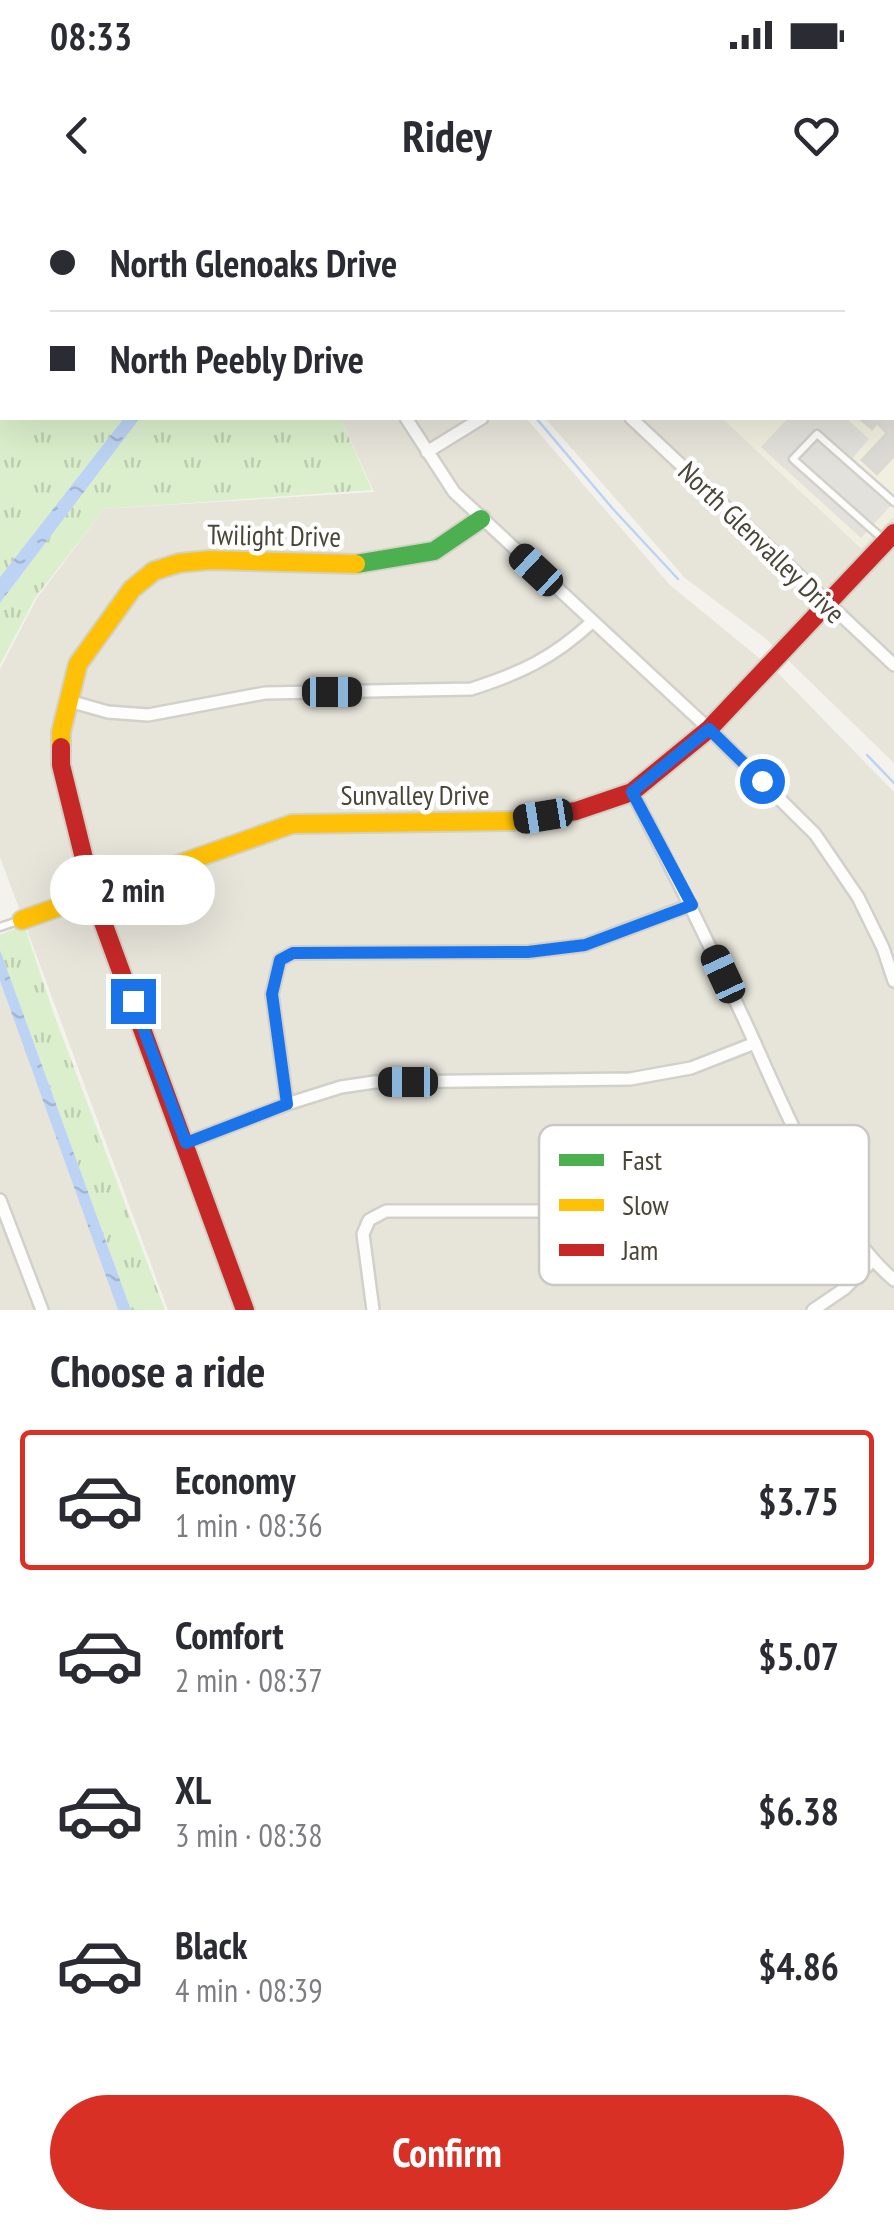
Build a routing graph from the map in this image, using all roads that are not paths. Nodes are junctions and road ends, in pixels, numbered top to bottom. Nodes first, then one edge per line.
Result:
1 (407, 420) edge
2 (479, 420) edge
3 (632, 420) edge
4 (427, 452) junction
5 (894, 502) edge
6 (481, 519) junction
7 (890, 537) edge
8 (828, 605) junction
9 (592, 622) junction
10 (894, 666) edge
11 (69, 701) junction
12 (709, 729) junction
13 (632, 792) junction
14 (93, 895) junction
15 (692, 905) junction
16 (22, 920) joint
17 (0, 927) edge
18 (894, 981) edge
19 (755, 1043) junction
20 (287, 1104) junction
21 (794, 1125) edge
22 (186, 1143) junction
23 (0, 1200) edge
24 (539, 1211) edge
25 (7, 1237) edge
26 (869, 1256) edge
27 (872, 1261) junction
28 (869, 1264) edge
29 (894, 1280) edge
30 (848, 1285) edge
31 (42, 1310) edge
32 (245, 1310) edge
33 (372, 1310) edge
34 (813, 1310) edge

1 - 4 street
2 - 4 street
3 - 8 street, North Glenvalley Drive
4 - 6 street
5 - 7 lane
6 - 9 street
6 - 11 street, Twilight Drive
7 - 8 street, Sunvalley Drive
8 - 10 street, North Glenvalley Drive
8 - 12 street, Sunvalley Drive
9 - 11 street
9 - 12 street
11 - 14 street, Twilight Drive
12 - 13 street, Sunvalley Drive
12 - 18 street
13 - 14 street, Sunvalley Drive
13 - 15 street
14 - 16 street, Sunvalley Drive
14 - 22 street, Twilight Drive
15 - 19 street
15 - 20 street
16 - 17 lane
19 - 20 street
19 - 21 street
20 - 22 street
22 - 32 street, Twilight Drive
23 - 25 street
24 - 33 street
25 - 31 street
26 - 27 street
27 - 28 street
27 - 29 street
30 - 34 street

